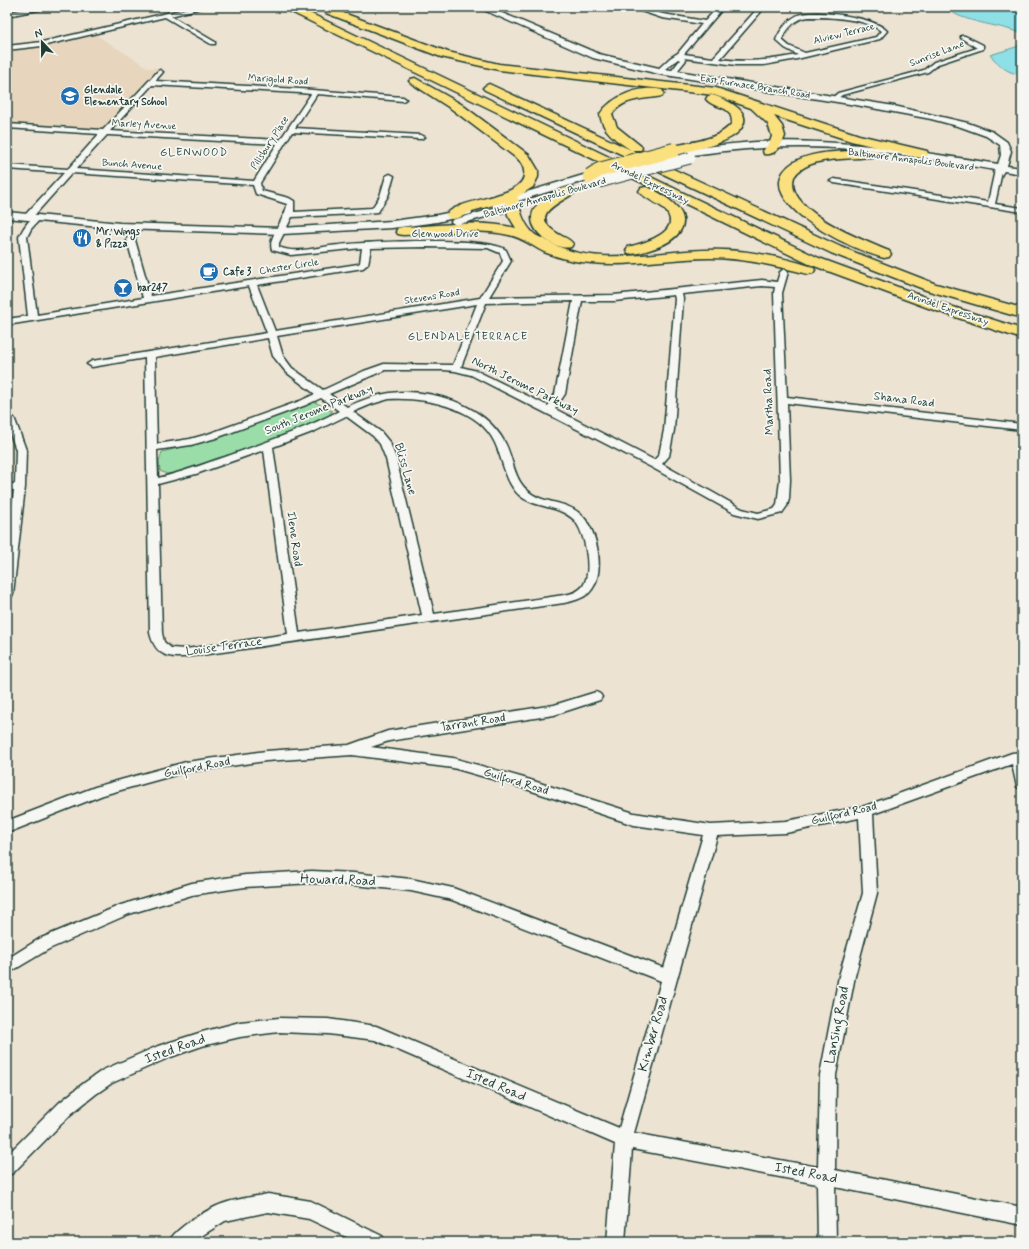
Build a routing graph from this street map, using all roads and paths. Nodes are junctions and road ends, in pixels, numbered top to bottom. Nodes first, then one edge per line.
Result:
1 (51, 7) edge
2 (201, 7) edge
3 (289, 7) edge
4 (481, 7) edge
5 (632, 7) edge
6 (721, 7) edge
7 (762, 7) edge
8 (325, 9) edge
9 (7, 14) edge
10 (165, 15) junction
11 (706, 23) junction
12 (328, 25) junction
13 (963, 37) dead end
14 (213, 43) dead end
15 (7, 48) edge
16 (803, 55) junction
17 (679, 56) junction
18 (715, 60) junction
19 (445, 67) dead end
20 (160, 72) dead end
21 (658, 72) junction
22 (672, 74) junction
23 (151, 83) junction
24 (480, 83) dead end
25 (315, 93) junction
26 (403, 99) dead end
27 (834, 99) junction
28 (754, 104) junction
29 (7, 126) edge
30 (291, 130) junction
31 (105, 132) junction
32 (421, 137) dead end
33 (281, 142) junction
34 (570, 144) junction
35 (772, 148) junction
36 (677, 152) junction
37 (871, 153) junction
38 (922, 154) junction
39 (1008, 156) edge
40 (965, 160) junction
41 (7, 167) edge
42 (1000, 170) junction
43 (70, 171) junction
44 (1022, 171) edge
45 (390, 176) dead end
46 (1022, 176) edge
47 (594, 179) junction
48 (834, 181) dead end
49 (256, 183) junction
50 (706, 190) junction
51 (568, 191) junction
52 (512, 203) junction
53 (990, 205) junction
54 (1022, 210) edge
55 (7, 215) edge
56 (290, 215) junction
57 (453, 215) junction
58 (33, 218) junction
59 (136, 227) junction
60 (282, 231) junction
61 (403, 231) junction
62 (529, 237) junction
63 (367, 245) junction
64 (923, 269) dead end
65 (784, 272) dead end
66 (937, 274) dead end
67 (252, 284) junction
68 (779, 285) junction
69 (676, 291) junction
70 (578, 299) junction
71 (148, 300) junction
72 (483, 300) junction
73 (1022, 304) edge
74 (1022, 313) edge
75 (33, 318) junction
76 (7, 322) edge
77 (1003, 328) junction
78 (1022, 334) edge
79 (272, 335) junction
80 (150, 355) junction
81 (92, 364) dead end
82 (456, 368) junction
83 (321, 394) junction
84 (782, 399) junction
85 (346, 411) junction
86 (549, 411) junction
87 (7, 419) edge
88 (1022, 427) edge
89 (268, 445) junction
90 (152, 448) junction
91 (655, 465) junction
92 (153, 482) junction
93 (7, 487) edge
94 (20, 487) junction
95 (758, 516) joint
96 (7, 594) edge
97 (580, 595) joint
98 (429, 618) junction
99 (294, 637) junction
100 (596, 696) dead end
101 (352, 750) junction
102 (1019, 757) edge
103 (1022, 783) edge
104 (866, 811) junction
105 (10, 822) edge
106 (711, 831) junction
107 (7, 967) edge
108 (669, 977) junction
109 (624, 1139) junction
110 (7, 1166) edge
111 (826, 1177) junction
112 (1022, 1216) edge
113 (178, 1242) edge
114 (376, 1242) edge
115 (616, 1242) edge
116 (827, 1242) edge

1 - 9 street
2 - 10 street
3 - 12 highway, Arundel Expressway
4 - 21 main road, East Furnace Branch Road
5 - 11 street
6 - 11 street
7 - 18 street
8 - 19 highway
8 - 28 highway
10 - 14 street
10 - 15 street
11 - 17 street
12 - 34 highway, Arundel Expressway
12 - 57 highway
13 - 27 street, Sunrise Lane
16 - 16 street, Alview Terrace
16 - 18 street, Alview Terrace
17 - 18 street, Alview Terrace
17 - 21 street
17 - 22 street
20 - 23 street
21 - 22 main road, East Furnace Branch Road
22 - 27 main road, East Furnace Branch Road
23 - 25 street, Marigold Road
23 - 31 street
24 - 50 highway, Arundel Expressway
25 - 26 street, Marigold Road
25 - 30 street, Pillsbury Place
27 - 39 main road, East Furnace Branch Road
28 - 35 highway
28 - 38 highway
29 - 31 street, Marley Avenue
30 - 32 street
30 - 33 street, Pillsbury Place
31 - 33 street, Marley Avenue
31 - 43 street
33 - 49 street, Pillsbury Place
34 - 51 highway
34 - 77 highway, Arundel Expressway
35 - 36 main road, Baltimore Annapolis Boulevard
35 - 37 main road, Baltimore Annapolis Boulevard
35 - 38 main road, Baltimore Annapolis Boulevard
35 - 47 main road, Baltimore Annapolis Boulevard, bridge
36 - 47 highway, bridge
36 - 50 highway
37 - 42 main road, Baltimore Annapolis Boulevard
37 - 64 highway
38 - 40 main road, Baltimore Annapolis Boulevard
39 - 40 main road
39 - 42 main road
40 - 42 main road, Baltimore Annapolis Boulevard
41 - 43 street, Bunch Avenue
42 - 44 main road, Baltimore Annapolis Boulevard
42 - 46 main road, Baltimore Annapolis Boulevard
42 - 53 street
43 - 49 street, Bunch Avenue
43 - 58 street
45 - 56 street
47 - 51 main road, Baltimore Annapolis Boulevard
47 - 52 main road, Baltimore Annapolis Boulevard
48 - 53 street
49 - 56 street, Pillsbury Place
50 - 74 highway, Arundel Expressway
51 - 52 main road, Baltimore Annapolis Boulevard
52 - 57 main road, Baltimore Annapolis Boulevard
52 - 61 main road, Baltimore Annapolis Boulevard
52 - 62 highway
53 - 54 street
55 - 58 main road, Baltimore Annapolis Boulevard
56 - 60 street
57 - 60 main road, Baltimore Annapolis Boulevard
58 - 59 main road, Baltimore Annapolis Boulevard
58 - 75 street
59 - 60 main road, Baltimore Annapolis Boulevard
59 - 71 street
60 - 61 main road, Baltimore Annapolis Boulevard
60 - 63 street, Glenwood Drive
61 - 62 highway
62 - 77 highway
63 - 67 street, Chester Circle
63 - 72 street, Glenwood Drive
65 - 68 street, Martha Road
66 - 73 highway
67 - 71 street, Chester Circle
67 - 79 street, Bliss Lane
68 - 69 street, Stevens Road
68 - 84 street, Martha Road
69 - 70 street, Stevens Road
69 - 91 street
70 - 72 street, Stevens Road
70 - 86 street
71 - 75 street, Chester Circle
72 - 79 street, Stevens Road
72 - 82 street, Glenwood Drive
75 - 76 street, Chester Circle
77 - 78 highway, Arundel Expressway
79 - 80 street, Stevens Road
79 - 83 street, Bliss Lane
80 - 81 street, Stevens Road
80 - 90 street, Louise Terrace
82 - 83 street, North Jerome Parkway
82 - 86 street, North Jerome Parkway
83 - 85 street, Bliss Lane
83 - 90 street, North Jerome Parkway
84 - 88 street, Shana Road
84 - 95 street, Martha Road
85 - 89 street, South Jerome Parkway
85 - 97 street, South Jerome Parkway
85 - 98 street, Bliss Lane
86 - 91 street, North Jerome Parkway
87 - 94 street
89 - 92 street, South Jerome Parkway
89 - 99 street, Ilene Road
90 - 92 street, Louise Terrace
91 - 95 street, North Jerome Parkway
92 - 99 street, Louise Terrace
93 - 94 street
94 - 96 street
97 - 98 street, Louise Terrace
98 - 99 street, Louise Terrace
100 - 101 street, Tarrant Road
101 - 105 street, Guilford Road
101 - 106 street, Guilford Road
102 - 103 street
102 - 104 street, Guilford Road
104 - 106 street, Guilford Road
104 - 111 street, Lansing Road
106 - 108 street, Kimber Road
107 - 108 street, Howard Road
108 - 109 street, Kimber Road
109 - 110 street, Isted Road
109 - 111 street, Isted Road
109 - 115 street, Kimber Road
111 - 112 street, Isted Road
111 - 116 street, Lansing Road
113 - 114 street

